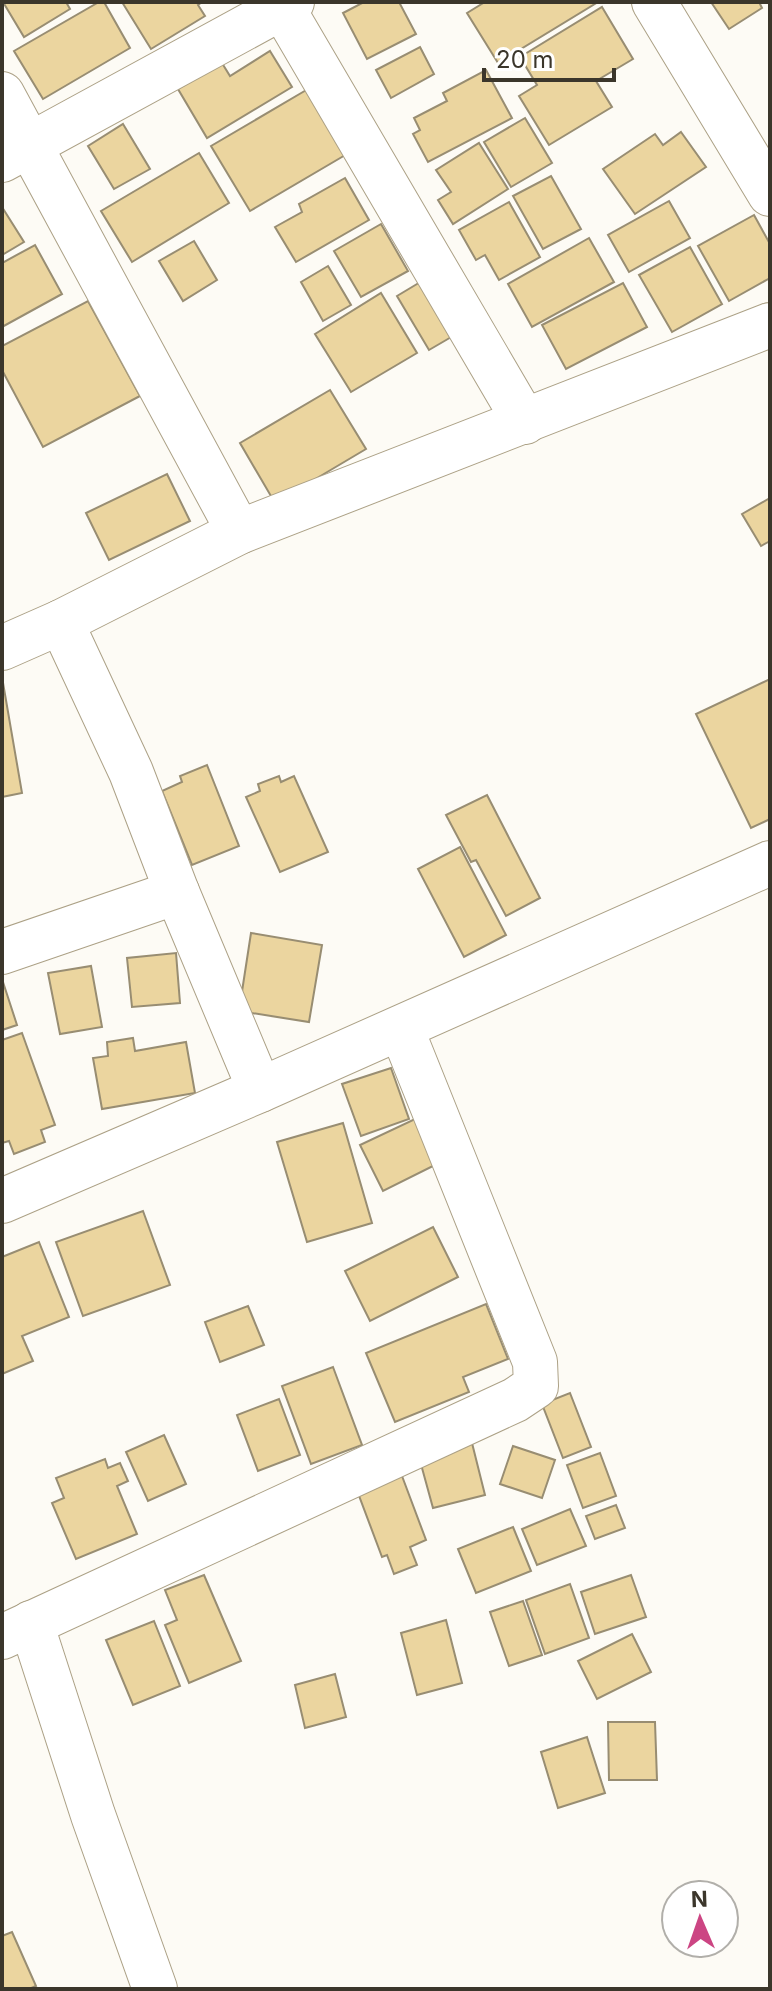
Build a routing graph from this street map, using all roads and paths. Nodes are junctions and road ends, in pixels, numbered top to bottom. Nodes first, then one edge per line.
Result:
1 (654, 2) edge
2 (285, 4) edge
3 (2, 94) edge
4 (16, 152) edge
5 (769, 190) edge
6 (770, 325) edge
7 (525, 422) junction
8 (239, 532) junction
9 (61, 622) junction
10 (2, 648) edge
11 (770, 863) edge
12 (177, 892) junction
13 (2, 952) edge
14 (401, 1028) junction
15 (260, 1090) junction
16 (2, 1201) edge
17 (17, 1630) edge
18 (155, 1989) edge

1 - 5 street
2 - 4 street
2 - 7 street
3 - 4 street
4 - 8 street
6 - 7 street
7 - 8 street
8 - 9 street
9 - 10 street
9 - 12 street
11 - 14 street
12 - 13 street
12 - 15 street
14 - 15 street
14 - 17 street
15 - 16 street
17 - 18 street

